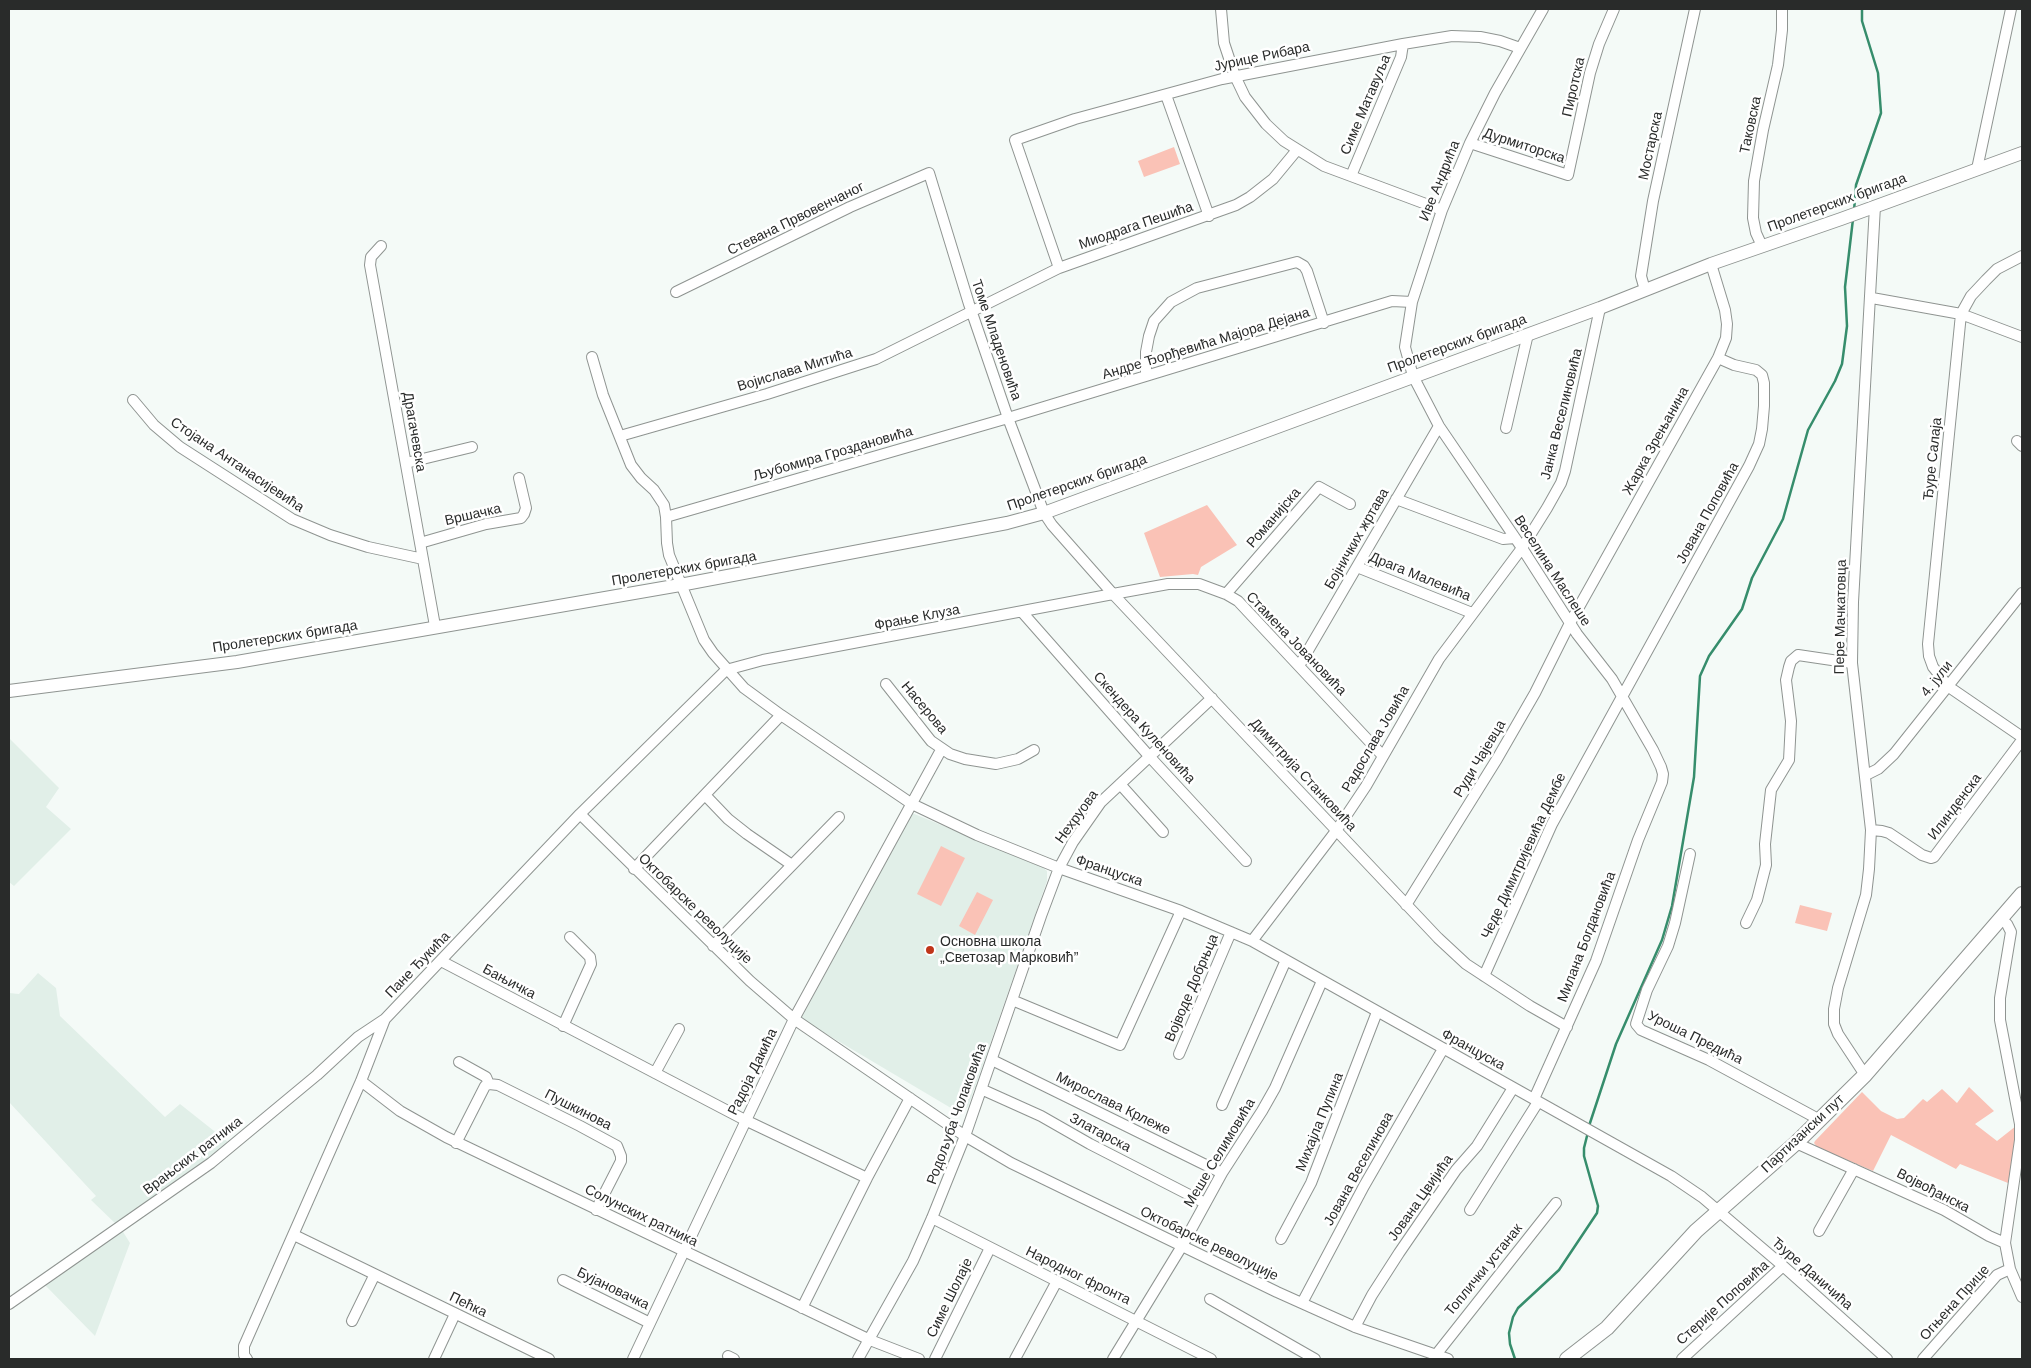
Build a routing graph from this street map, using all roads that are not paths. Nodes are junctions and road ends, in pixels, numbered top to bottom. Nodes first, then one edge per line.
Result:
1 (1221, 9) edge
2 (1543, 9) edge
3 (1614, 9) edge
4 (1695, 9) edge
5 (1782, 9) edge
6 (2011, 9) edge
7 (1403, 44) junction
8 (1520, 48) junction
9 (1235, 76) junction
10 (1166, 95) junction
11 (1470, 143) junction
12 (1297, 150) junction
13 (2022, 153) edge
14 (1977, 169) junction
15 (929, 173) joint
16 (1568, 175) joint
17 (1351, 176) junction
18 (1872, 207) junction
19 (1442, 210) junction
20 (1209, 216) junction
21 (380, 246) dead end
22 (1762, 246) junction
23 (2022, 256) edge
24 (1711, 264) junction
25 (1059, 268) junction
26 (1646, 290) junction
27 (676, 292) dead end
28 (1872, 298) junction
29 (1412, 302) junction
30 (1600, 308) junction
31 (972, 311) junction
32 (1961, 314) junction
33 (1324, 323) junction
34 (1528, 334) junction
35 (2022, 337) edge
36 (592, 358) dead end
37 (1718, 358) junction
38 (1146, 376) junction
39 (1413, 376) junction
40 (132, 400) dead end
41 (1008, 418) junction
42 (1439, 426) junction
43 (1506, 428) dead end
44 (620, 436) junction
45 (472, 447) dead end
46 (406, 463) junction
47 (519, 478) dead end
48 (1396, 499) junction
49 (1350, 504) dead end
50 (1044, 513) junction
51 (666, 517) junction
52 (1515, 538) junction
53 (420, 543) junction
54 (1522, 548) junction
55 (423, 558) junction
56 (1358, 567) junction
57 (680, 585) junction
58 (2022, 593) edge
59 (1113, 594) junction
60 (1226, 594) junction
61 (1022, 612) junction
62 (1472, 613) junction
63 (1570, 623) junction
64 (435, 626) junction
65 (1852, 663) junction
66 (1299, 666) junction
67 (726, 670) junction
68 (886, 684) dead end
69 (1949, 687) junction
70 (9, 691) edge
71 (1621, 697) junction
72 (1212, 698) junction
73 (781, 715) junction
74 (2022, 739) edge
75 (942, 750) junction
76 (1034, 750) dead end
77 (1149, 756) junction
78 (1383, 756) junction
79 (1866, 774) junction
80 (1662, 782) joint
81 (1120, 784) junction
82 (705, 795) junction
83 (912, 804) junction
84 (580, 814) junction
85 (839, 817) dead end
86 (1336, 830) junction
87 (1870, 830) junction
88 (1163, 832) dead end
89 (1690, 854) dead end
90 (1246, 861) dead end
91 (792, 865) junction
92 (1059, 868) junction
93 (634, 869) junction
94 (2022, 894) edge
95 (1406, 905) junction
96 (1181, 910) junction
97 (2001, 918) junction
98 (1746, 923) dead end
99 (1231, 932) junction
100 (570, 937) dead end
101 (1252, 941) junction
102 (713, 946) junction
103 (1286, 960) junction
104 (441, 962) junction
105 (1484, 976) junction
106 (1322, 981) junction
107 (1012, 1000) junction
108 (1378, 1012) junction
109 (385, 1019) junction
110 (794, 1019) junction
111 (564, 1026) junction
112 (1567, 1027) junction
113 (679, 1028) dead end
114 (365, 1032) junction
115 (376, 1044) junction
116 (1443, 1049) junction
117 (1179, 1054) dead end
118 (992, 1060) junction
119 (459, 1062) dead end
120 (655, 1073) junction
121 (1865, 1076) junction
122 (361, 1081) junction
123 (489, 1084) junction
124 (1513, 1088) junction
125 (981, 1089) junction
126 (910, 1098) junction
127 (1536, 1101) junction
128 (1222, 1105) dead end
129 (2020, 1106) edge
130 (746, 1120) junction
131 (1820, 1120) junction
132 (965, 1136) junction
133 (2021, 1141) edge
134 (456, 1142) junction
135 (1796, 1143) junction
136 (1854, 1169) junction
137 (1222, 1173) junction
138 (867, 1178) junction
139 (1205, 1203) junction
140 (1556, 1203) dead end
141 (596, 1210) junction
142 (1470, 1210) dead end
143 (1717, 1211) junction
144 (932, 1218) junction
145 (1819, 1231) dead end
146 (294, 1235) junction
147 (1281, 1239) dead end
148 (2005, 1243) junction
149 (1182, 1246) junction
150 (990, 1248) junction
151 (684, 1252) junction
152 (1783, 1266) junction
153 (2010, 1269) junction
154 (374, 1276) junction
155 (563, 1280) dead end
156 (1057, 1281) junction
157 (2022, 1297) edge
158 (1210, 1299) dead end
159 (1302, 1303) junction
160 (9, 1304) edge
161 (802, 1308) junction
162 (455, 1314) junction
163 (352, 1321) dead end
164 (1136, 1321) junction
165 (650, 1323) junction
166 (1355, 1326) junction
167 (870, 1340) junction
168 (1435, 1356) junction
169 (245, 1357) edge
170 (434, 1359) edge
171 (549, 1359) edge
172 (633, 1359) edge
173 (858, 1359) edge
174 (919, 1359) edge
175 (935, 1359) edge
176 (1015, 1359) edge
177 (1114, 1359) edge
178 (1211, 1359) edge
179 (1315, 1359) edge
180 (1448, 1359) edge
181 (1568, 1359) edge
182 (1682, 1359) edge
183 (1887, 1359) edge
184 (1924, 1359) edge

1 - 9 street
2 - 8 street, Иве Андрића
3 - 16 street, Пиротска
4 - 26 street, Мостарска
5 - 22 street, Таковска
6 - 14 street
7 - 8 street, Јурице Рибара
7 - 9 street, Јурице Рибара
7 - 17 street, Симе Матавуља
8 - 11 street, Иве Андрића
9 - 10 street, Јурице Рибара
9 - 12 street
10 - 20 street
10 - 25 street, Јурице Рибара
11 - 16 street, Дурмиторска
11 - 19 street, Иве Андрића
12 - 17 street
12 - 20 street, Миодрага Пешића
13 - 14 street, Пролетерских бригада
14 - 18 street, Пролетерских бригада
15 - 27 street, Стевана Првовенчаног
15 - 31 street, Томе Младеновића
17 - 19 street
18 - 22 street, Пролетерских бригада
18 - 28 street, Пере Мачкатовца
19 - 29 street, Иве Андрића
20 - 25 street, Миодрага Пешића
21 - 46 street, Драгачевска
22 - 24 street, Пролетерских бригада
23 - 32 street, Ђуре Салаја
24 - 26 street, Пролетерских бригада
24 - 37 street, Жарка Зрењанина
25 - 31 street, Миодрага Пешића
26 - 30 street, Пролетерских бригада
28 - 32 street
28 - 65 street, Пере Мачкатовца
29 - 33 street, Андре Ђорђевића Мајора Дејана
29 - 39 street, Иве Андрића
30 - 34 street, Пролетерских бригада
30 - 54 street, Јанка Веселиновића
31 - 41 street, Томе Младеновића
31 - 44 street, Војислава Митића
32 - 35 street
32 - 69 street, Ђуре Салаја
33 - 38 street, Андре Ђорђевића Мајора Дејана
33 - 38 street
34 - 39 street, Пролетерских бригада
34 - 43 street
36 - 44 street, Француска
37 - 63 street, Жарка Зрењанина
37 - 71 street, Јована Поповића
38 - 41 street, Андре Ђорђевића Мајора Дејана
39 - 42 street, Веселина Маслеше
39 - 50 street, Пролетерских бригада
40 - 55 street, Стојана Антанасијевића
41 - 50 street, Томе Младеновића
41 - 51 street, Љубомира Гроздановића
42 - 48 street, Бојничких жртава
42 - 52 street, Веселина Маслеше
44 - 51 street, Француска
45 - 46 street
46 - 53 street, Драгачевска
47 - 53 street, Вршачка
48 - 52 street
48 - 56 street, Бојничких жртава
49 - 60 street, Романијска
50 - 57 street, Пролетерских бригада
50 - 59 street, Димитрија Станковића
51 - 57 street, Француска
52 - 54 street, Веселина Маслеше
53 - 55 street, Драгачевска
54 - 62 street, Радослава Јовића
54 - 63 street, Веселина Маслеше
55 - 64 street, Драгачевска
56 - 62 street, Драга Малевића
56 - 66 street, Бојничких жртава
57 - 64 street, Пролетерских бригада
57 - 67 street, Француска
58 - 69 street, 4. јули
59 - 60 street, Стамена Јовановића
59 - 61 street, Фрање Клуза
59 - 72 street, Димитрија Станковића
60 - 66 street, Стамена Јовановића
61 - 67 street, Фрање Клуза
61 - 77 street, Скендера Куленовића
62 - 78 street, Радослава Јовића
63 - 71 street, Веселина Маслеше
63 - 95 street, Руди Чајевца
64 - 70 street, Пролетерских бригада
65 - 79 street, Пере Мачкатовца
65 - 98 street
66 - 78 street, Стамена Јовановића
67 - 73 street, Француска
67 - 84 street, Пане Ђукића
68 - 75 street, Насерова
69 - 74 street, Ђуре Салаја
69 - 79 street, 4. јули
71 - 80 street, Веселина Маслеше
71 - 105 street, Чеде Димитријевића Дембе
72 - 77 street, Нехруова
72 - 86 street, Димитрија Станковића
73 - 82 street
73 - 83 street, Француска
74 - 87 street, Илинденска
75 - 76 street, Насерова
75 - 83 street, Насерова
77 - 81 street, Нехруова
77 - 90 street, Скендера Куленовића
78 - 86 street, Радослава Јовића
79 - 87 street, Пере Мачкатовца
80 - 112 street, Милана Богдановића
81 - 88 street
81 - 92 street, Нехруова
82 - 91 street
82 - 93 street
83 - 92 street, Француска
83 - 110 street, Радоја Дакића
84 - 93 street, Октобарске револуције
84 - 104 street, Пане Ђукића
85 - 91 street
86 - 95 street, Димитрија Станковића
86 - 101 street, Радослава Јовића
87 - 121 street, Пере Мачкатовца
89 - 131 street, Уроша Предића
91 - 102 street
92 - 96 street, Француска
92 - 107 street, Родољуба Чолаковића
93 - 102 street, Октобарске револуције
94 - 97 main road, Партизански пут
95 - 105 street, Димитрија Станковића
96 - 99 street, Француска
96 - 107 street
97 - 121 main road, Партизански пут
97 - 129 street
99 - 101 street, Француска
99 - 117 street, Војводе Добрњца
100 - 111 street
101 - 103 street, Француска
102 - 110 street, Октобарске револуције
103 - 106 street, Француска
103 - 128 street
104 - 109 street, Пане Ђукића
104 - 111 street, Бањичка
105 - 112 street, Димитрија Станковића
106 - 108 street, Француска
106 - 137 street, Меше Селимовића
107 - 118 street, Родољуба Чолаковића
108 - 116 street, Француска
108 - 147 street, Михајла Пупина
109 - 114 street, Врањских ратника
109 - 115 street, Пане Ђукића
110 - 126 street, Октобарске револуције
110 - 130 street, Радоја Дакића
111 - 120 street, Бањичка
112 - 127 street, Милана Богдановића
113 - 120 street
114 - 115 street
114 - 160 street, Врањских ратника
115 - 122 street, Пане Ђукића
116 - 124 street, Француска
116 - 159 street, Јована Веселинова
118 - 125 street, Родољуба Чолаковића
118 - 137 street, Мирослава Крлеже
119 - 123 street, Пушкинова
120 - 130 street, Бањичка
121 - 131 main road, Партизански пут
122 - 134 street, Солунских ратника
122 - 146 street, Пане Ђукића
123 - 134 street
123 - 141 street, Пушкинова
124 - 127 street, Француска
124 - 166 street, Јована Цвијића
125 - 132 street, Родољуба Чолаковића
125 - 139 street, Златарска
126 - 132 street, Октобарске револуције
126 - 138 street
127 - 142 street
127 - 143 street, Француска
129 - 133 street
130 - 138 street, Бањичка
130 - 151 street, Радоја Дакића
131 - 135 main road, Партизански пут
132 - 144 street, Родољуба Чолаковића
132 - 149 street, Октобарске револуције
133 - 148 street
134 - 141 street, Солунских ратника
135 - 136 street, Војвођанска
135 - 143 main road, Партизански пут
136 - 145 street
136 - 148 street, Војвођанска
137 - 139 street, Меше Селимовића
138 - 161 street
139 - 149 street, Меше Селимовића
140 - 168 street, Топлички устанак
141 - 151 street, Солунских ратника
143 - 152 street, Ђуре Даничића
143 - 181 main road, Партизански пут
144 - 150 street, Народног фронта
144 - 167 street, Родољуба Чолаковића
146 - 154 street, Пећка
146 - 169 street, Пане Ђукића
148 - 153 street
149 - 159 street, Октобарске револуције
149 - 164 street, Меше Селимовића
150 - 156 street, Народног фронта
150 - 175 street, Симе Шолаје
151 - 161 street, Солунских ратника
151 - 165 street, Радоја Дакића
152 - 182 street, Стерије Поповића
152 - 183 street, Ђуре Даничића
153 - 157 street
153 - 184 street, Огњена Прице
154 - 162 street, Пећка
154 - 163 street
155 - 165 street, Бујановачка
156 - 164 street, Народног фронта
156 - 176 street
158 - 179 street
159 - 166 street, Октобарске револуције
161 - 167 street, Солунских ратника
162 - 170 street
162 - 171 street, Пећка
164 - 177 street, Меше Селимовића
164 - 178 street, Народног фронта
165 - 172 street, Радоја Дакића
166 - 168 street, Октобарске револуције
167 - 173 street, Родољуба Чолаковића
167 - 174 street, Солунских ратника
168 - 180 street, Октобарске револуције

